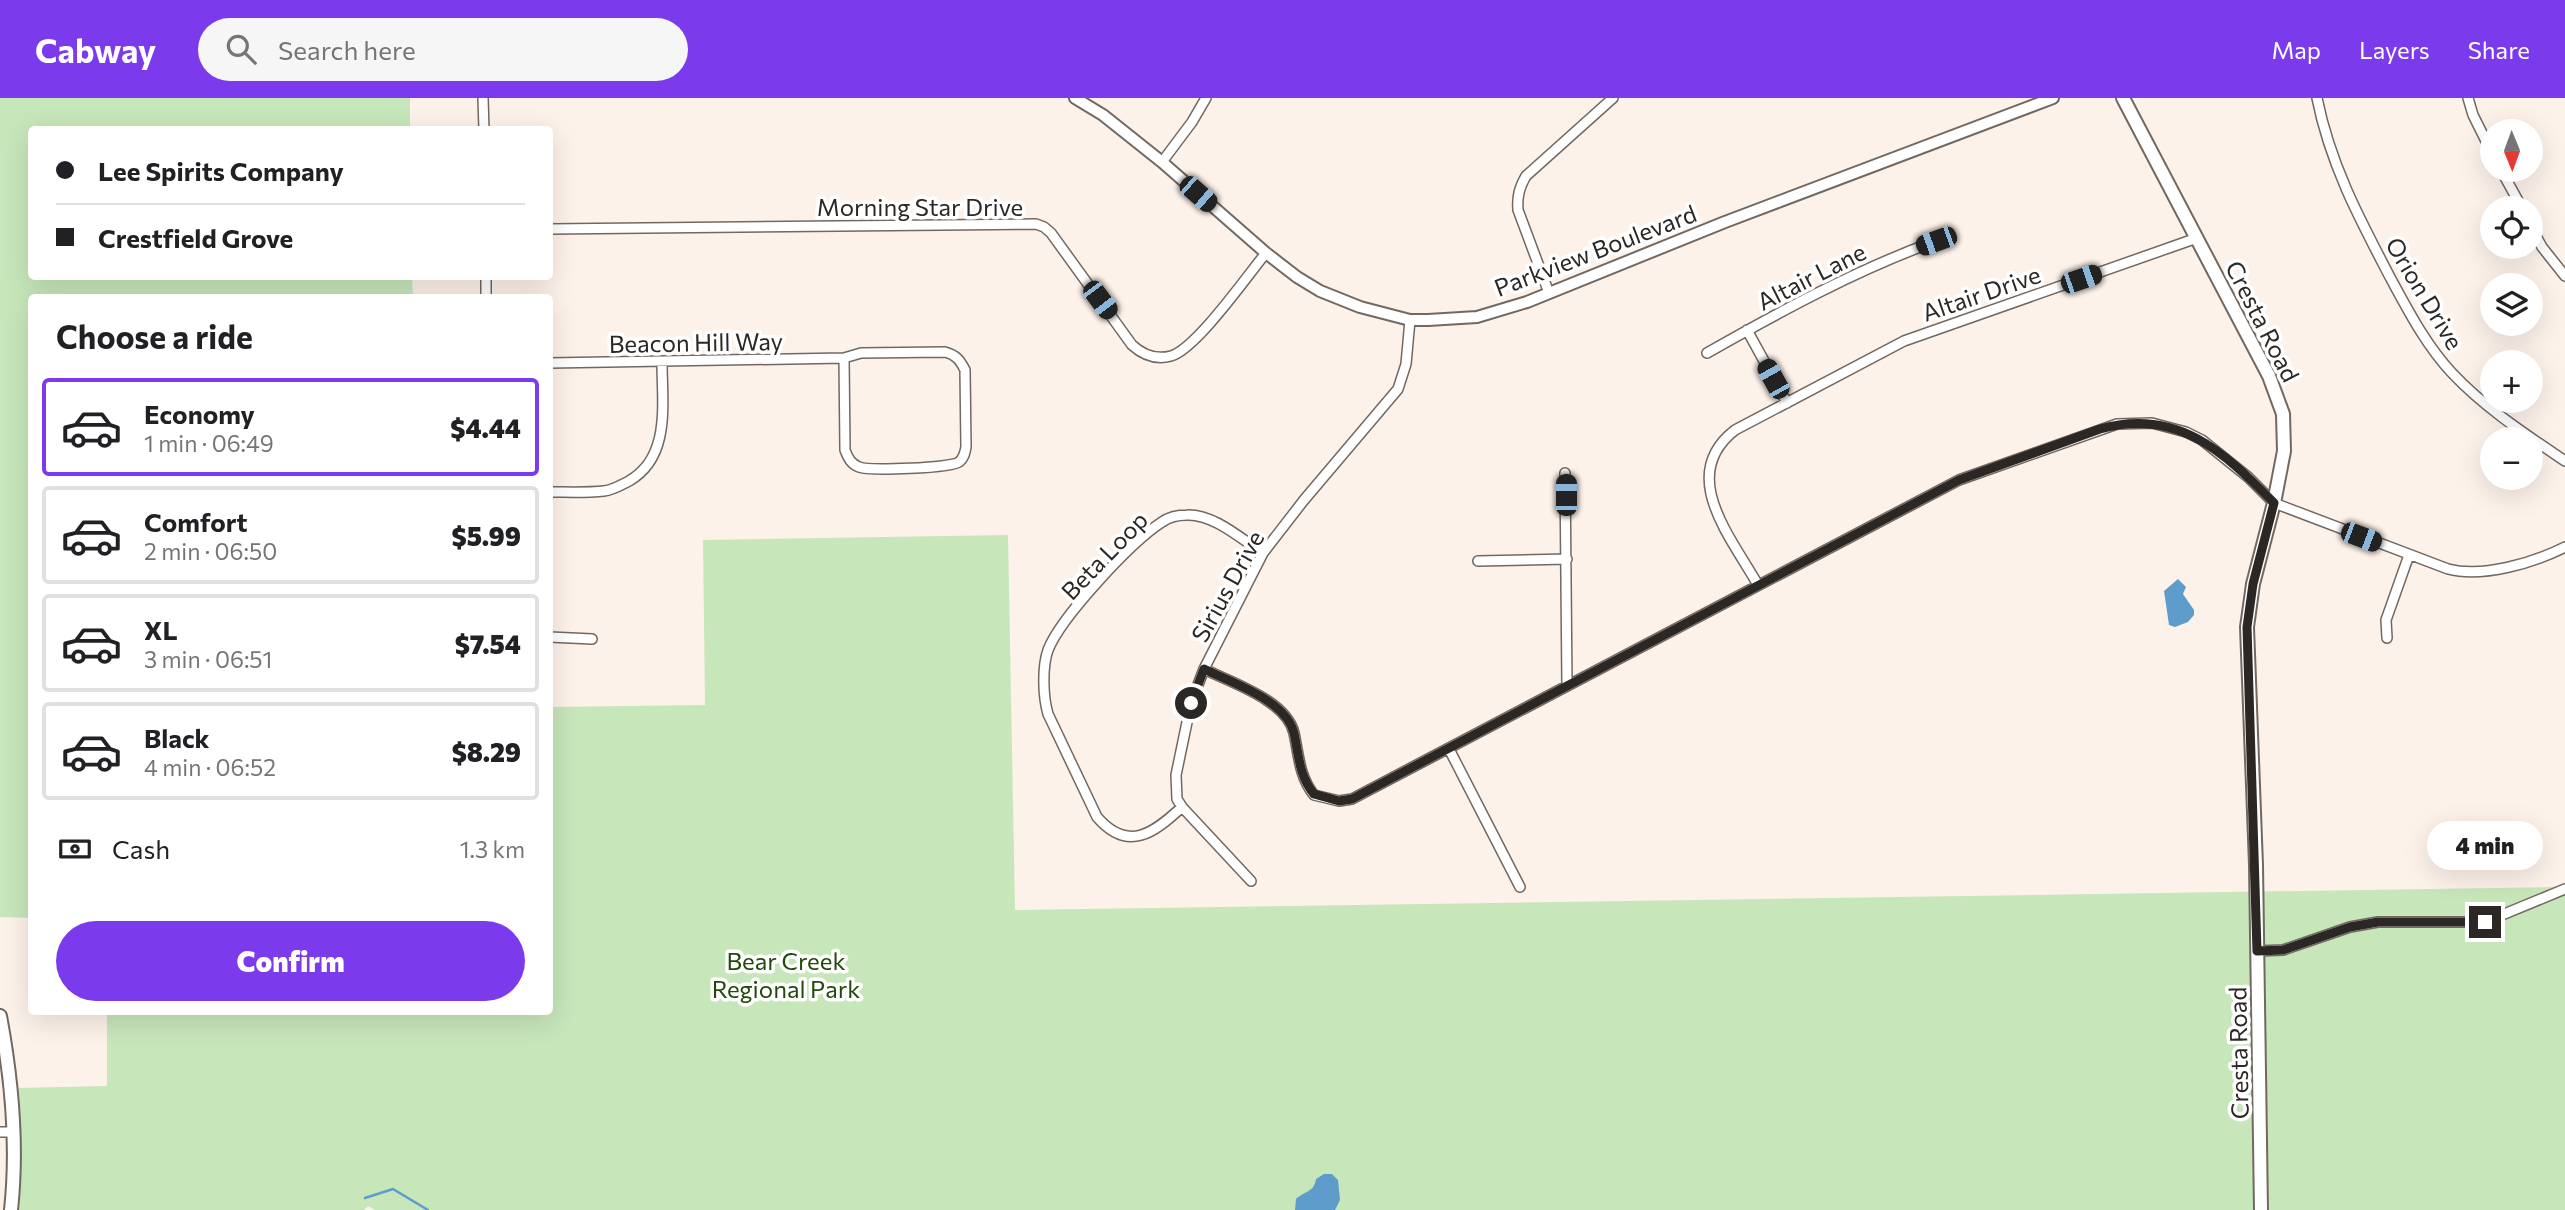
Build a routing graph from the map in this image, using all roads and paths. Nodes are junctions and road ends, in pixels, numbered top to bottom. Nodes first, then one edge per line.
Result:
1 (483, 98) edge
2 (1075, 98) edge
3 (1206, 98) edge
4 (1613, 98) edge
5 (2053, 98) edge
6 (2123, 98) edge
7 (2317, 98) edge
8 (2468, 98) edge
9 (484, 126) edge
10 (2480, 129) edge
11 (1162, 162) junction
12 (553, 229) edge
13 (2197, 238) junction
14 (1936, 241) dead end
15 (2543, 248) edge
16 (1266, 253) junction
17 (2565, 276) edge
18 (1549, 293) junction
19 (1410, 320) junction
20 (1746, 330) junction
21 (1707, 353) dead end
22 (844, 358) junction
23 (662, 362) junction
24 (553, 363) edge
25 (1787, 403) junction
26 (2565, 461) edge
27 (1566, 473) dead end
28 (553, 492) edge
29 (2274, 503) junction
30 (2565, 547) edge
31 (1263, 553) junction
32 (2409, 555) junction
33 (1567, 559) junction
34 (1478, 561) dead end
35 (1758, 585) junction
36 (553, 637) edge
37 (2387, 638) dead end
38 (592, 639) dead end
39 (1204, 669) junction
40 (1567, 686) junction
41 (1449, 749) junction
42 (1182, 807) junction
43 (1251, 881) dead end
44 (1521, 887) dead end
45 (2565, 889) edge
46 (2257, 951) junction
47 (0, 1016) edge
48 (0, 1132) edge
49 (14, 1132) junction
50 (11, 1210) edge
51 (2261, 1210) edge

1 - 9 street
2 - 11 street, Parkview Boulevard
3 - 11 street
4 - 18 street
5 - 18 street, Parkview Boulevard
6 - 13 main road, Cresta Road
7 - 26 street, Orion Drive
8 - 10 street
11 - 16 street, Parkview Boulevard
12 - 16 street, Morning Star Drive
13 - 25 street, Altair Drive
13 - 29 main road, Cresta Road
14 - 20 street, Altair Lane
15 - 17 street
16 - 19 street, Parkview Boulevard
18 - 19 street, Parkview Boulevard
19 - 31 street, Sirius Drive
20 - 21 street, Altair Lane
20 - 25 street
22 - 22 street, Beacon Hill Way
22 - 23 street, Beacon Hill Way
23 - 24 street, Beacon Hill Way
23 - 28 street
25 - 35 street, Altair Drive
27 - 33 street
29 - 32 street
29 - 35 street
29 - 46 main road, Cresta Road
30 - 32 street
31 - 39 street, Sirius Drive
31 - 42 street, Beta Loop
32 - 37 street
33 - 34 street
33 - 40 street
35 - 40 street
36 - 38 street
39 - 41 street
39 - 42 street, Sirius Drive
40 - 41 street
41 - 44 street
42 - 43 street
45 - 46 street
46 - 51 main road, Cresta Road
47 - 49 main road
48 - 49 street
49 - 50 main road

